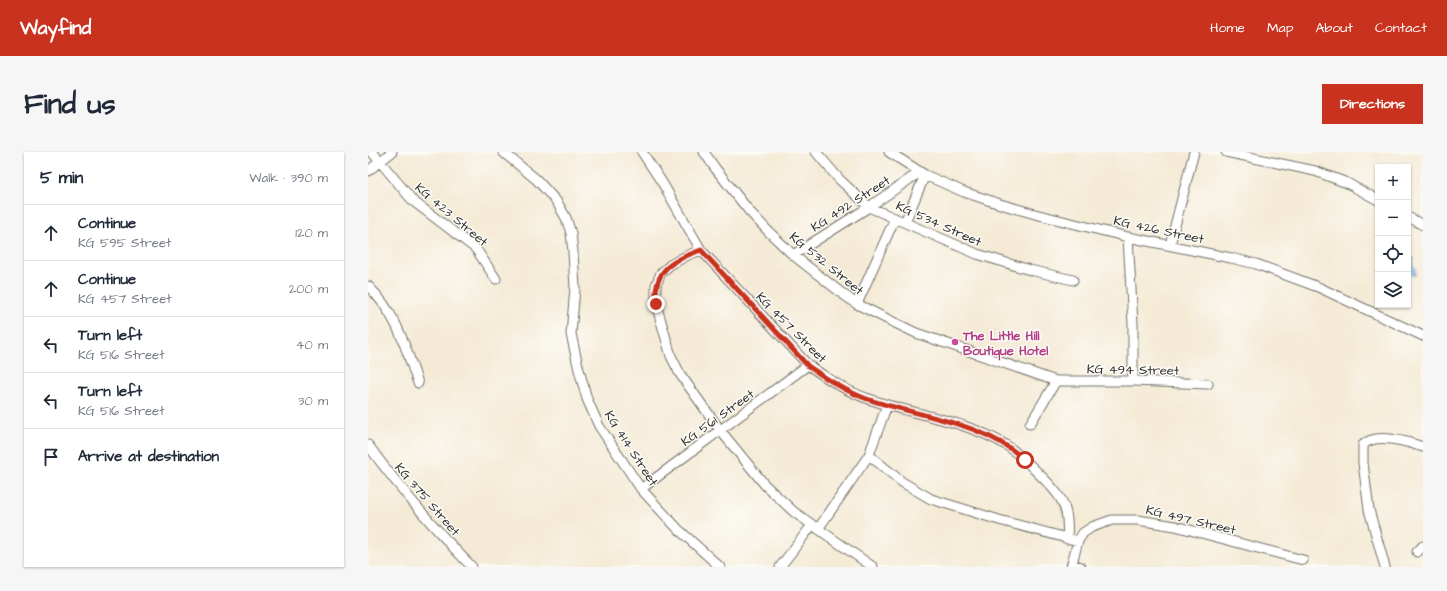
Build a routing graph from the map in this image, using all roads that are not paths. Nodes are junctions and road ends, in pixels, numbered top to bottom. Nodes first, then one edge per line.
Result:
1 (372, 152) edge
2 (392, 152) edge
3 (504, 152) edge
4 (642, 152) edge
5 (704, 152) edge
6 (816, 152) edge
7 (889, 152) edge
8 (1194, 152) edge
9 (1226, 152) edge
10 (380, 161) junction
11 (368, 171) edge
12 (923, 173) junction
13 (1375, 198) edge
14 (869, 207) junction
15 (895, 218) junction
16 (1411, 219) edge
17 (905, 222) junction
18 (1423, 225) edge
19 (1128, 237) junction
20 (1170, 245) junction
21 (701, 250) junction
22 (794, 254) junction
23 (496, 279) dead end
24 (1073, 280) dead end
25 (368, 286) edge
26 (857, 304) junction
27 (1423, 336) edge
28 (808, 366) junction
29 (1056, 381) junction
30 (1133, 381) junction
31 (418, 383) dead end
32 (1208, 384) dead end
33 (887, 405) junction
34 (1030, 424) dead end
35 (720, 430) junction
36 (368, 445) edge
37 (1423, 447) edge
38 (869, 455) junction
39 (641, 489) junction
40 (815, 527) junction
41 (1067, 539) junction
42 (1078, 541) junction
43 (1303, 560) dead end
44 (1071, 566) edge
45 (472, 567) edge
46 (720, 567) edge
47 (780, 567) edge
48 (872, 567) edge
49 (1081, 567) edge
50 (1385, 567) edge

1 - 10 street, KG 423 Street
2 - 10 street
3 - 39 street, KG 414 Street
4 - 21 street, KG 457 Street
5 - 22 street, KG 532 Street
6 - 14 street, KG 534 Street
7 - 12 street, KG 426 Street
8 - 20 street
9 - 13 street
10 - 11 street
10 - 23 street, KG 423 Street
12 - 14 street, KG 492 Street
12 - 17 street
12 - 19 street, KG 426 Street
14 - 15 street, KG 534 Street
14 - 22 street, KG 492 Street
15 - 17 street, KG 534 Street
15 - 26 street
16 - 18 street
17 - 24 street, KG 534 Street
19 - 20 street, KG 426 Street
19 - 30 street
20 - 27 street, KG 426 Street
21 - 28 street, KG 457 Street
21 - 35 street
22 - 26 street, KG 532 Street
25 - 31 street
26 - 29 street, KG 532 Street
28 - 33 street, KG 457 Street
28 - 35 street, KG 561 Street
29 - 30 street, KG 494 Street
29 - 34 street
30 - 32 street, KG 494 Street
33 - 38 street
33 - 41 street, KG 457 Street
35 - 39 street, KG 561 Street
35 - 40 street
36 - 45 street, KG 375 Street
37 - 50 street
38 - 40 street
38 - 41 street
39 - 46 street, KG 414 Street
40 - 47 street
40 - 48 street
41 - 42 street
42 - 43 street, KG 497 Street
42 - 44 street
44 - 49 street

